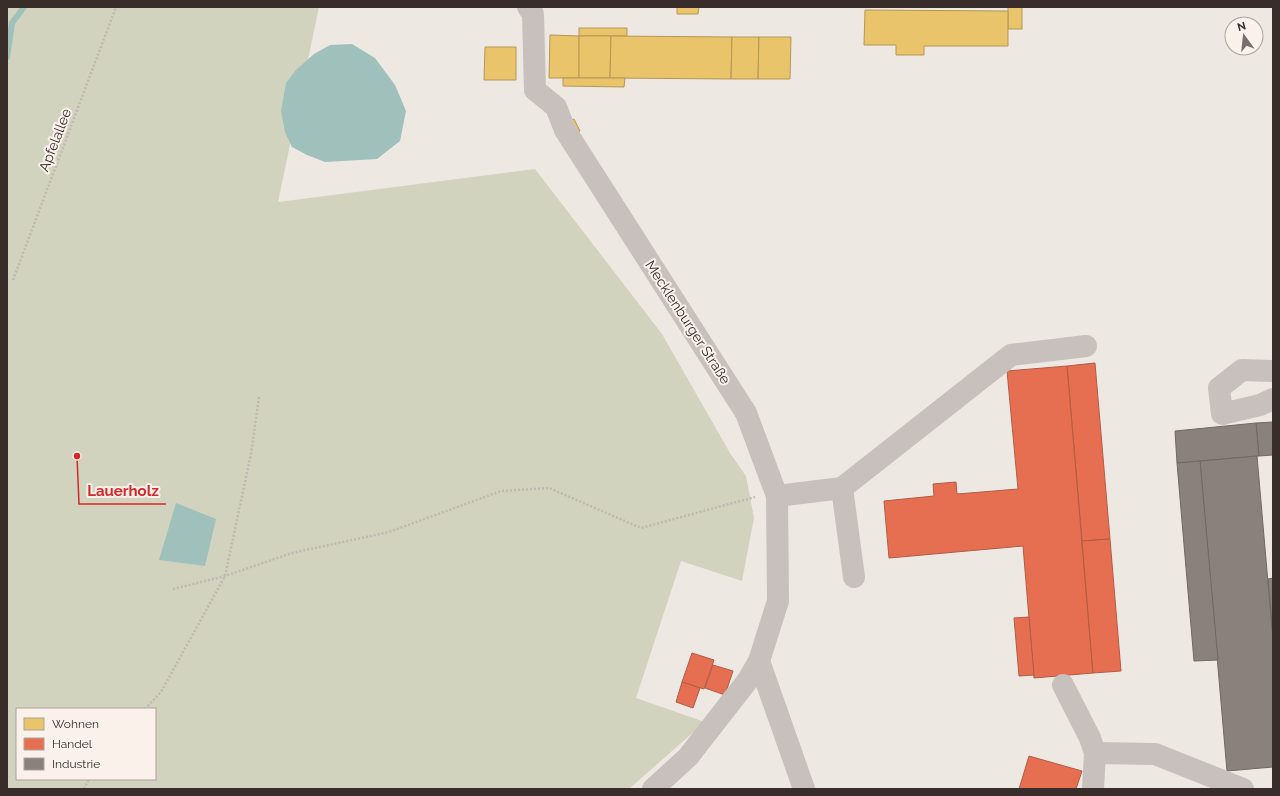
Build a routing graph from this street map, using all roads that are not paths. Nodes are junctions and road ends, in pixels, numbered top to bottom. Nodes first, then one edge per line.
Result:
1 (528, 7) edge
2 (1086, 346) dead end
3 (1273, 371) edge
4 (1273, 399) edge
5 (842, 488) junction
6 (778, 496) junction
7 (854, 577) dead end
8 (759, 661) junction
9 (1063, 685) dead end
10 (1095, 752) junction
11 (653, 789) edge
12 (804, 789) edge
13 (1093, 789) edge
14 (1243, 789) edge

1 - 6 street, Mecklenburger Straße
2 - 5 street
3 - 4 street
5 - 6 street
5 - 7 street
6 - 8 street, Mecklenburger Straße
8 - 11 street, Mecklenburger Straße
8 - 12 street
9 - 10 street
10 - 13 street
10 - 14 street

